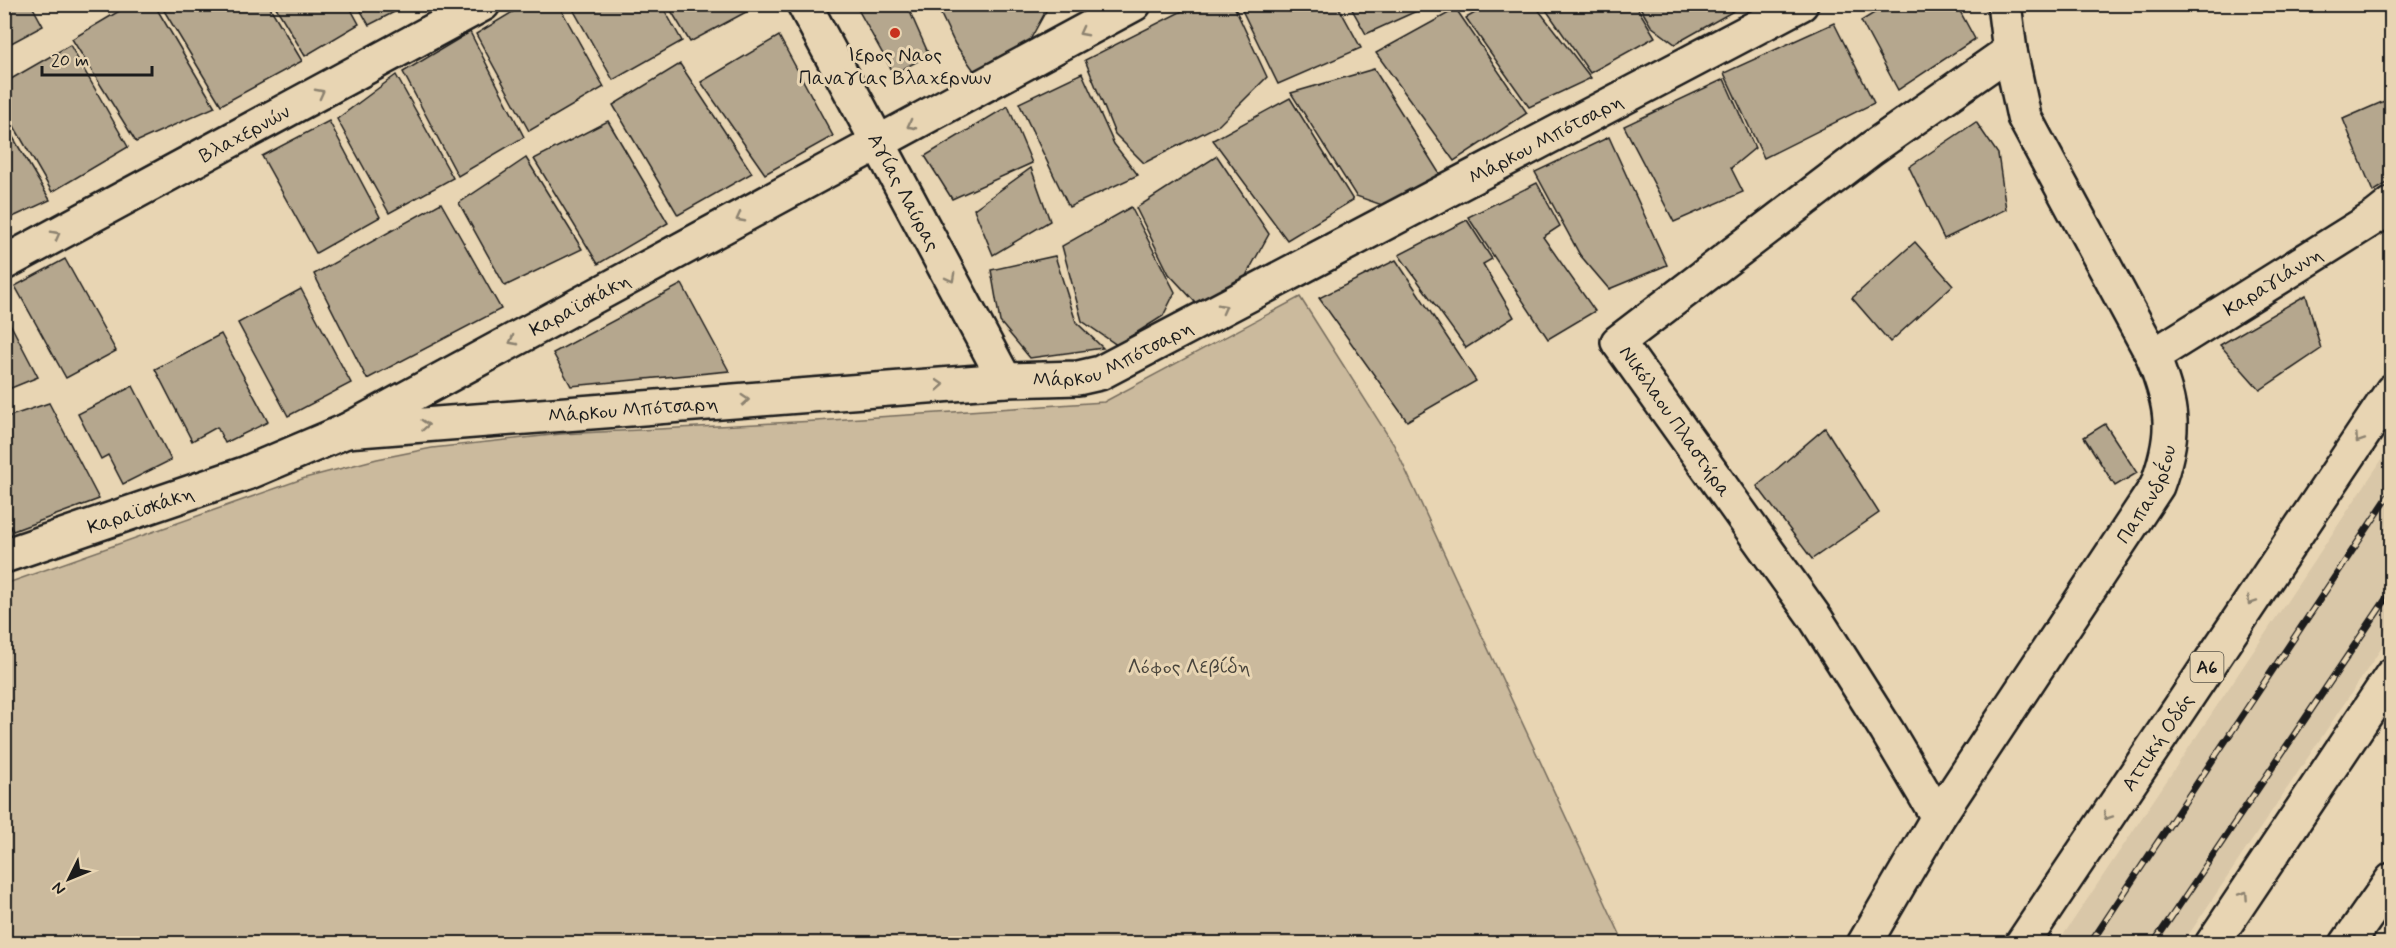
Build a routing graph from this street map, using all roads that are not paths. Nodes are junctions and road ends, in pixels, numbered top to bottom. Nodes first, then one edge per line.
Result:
1 (483, 4) edge
2 (804, 4) edge
3 (1134, 4) edge
4 (1801, 4) edge
5 (2004, 4) edge
6 (2010, 51) junction
7 (879, 143) junction
8 (2391, 204) edge
9 (4, 263) edge
10 (2153, 356) junction
11 (1005, 380) junction
12 (2391, 391) edge
13 (346, 431) junction
14 (4, 556) edge
15 (2391, 675) edge
16 (2391, 691) edge
17 (2324, 776) junction
18 (1938, 817) junction
19 (2391, 880) edge
20 (1864, 944) edge
21 (2022, 944) edge
22 (2212, 944) edge
23 (2347, 944) edge

9 -> 1 main road, Βλαχερνών
2 - 7 main road, Αγίας Λαύρας
3 -> 7 main road, Καραϊσκάκη
11 -> 4 main road, Μάρκου Μπότσαρη
5 - 6 main road, Παπανδρέου
6 - 10 main road, Παπανδρέου
6 - 18 main road, Νικόλαου Πλαστήρα
7 -> 11 main road, Αγίας Λαύρας
7 -> 13 main road, Καραϊσκάκη
8 - 10 main road, Καραγιάννη
10 - 18 main road, Παπανδρέου
13 -> 11 main road, Μάρκου Μπότσαρη
12 -> 21 main road, Αττική Οδός / Α6
13 - 14 main road, Καραϊσκάκη
15 - 17 main road
16 - 17 main road
22 -> 17 main road
18 - 20 main road, Παπανδρέου
19 - 23 main road

